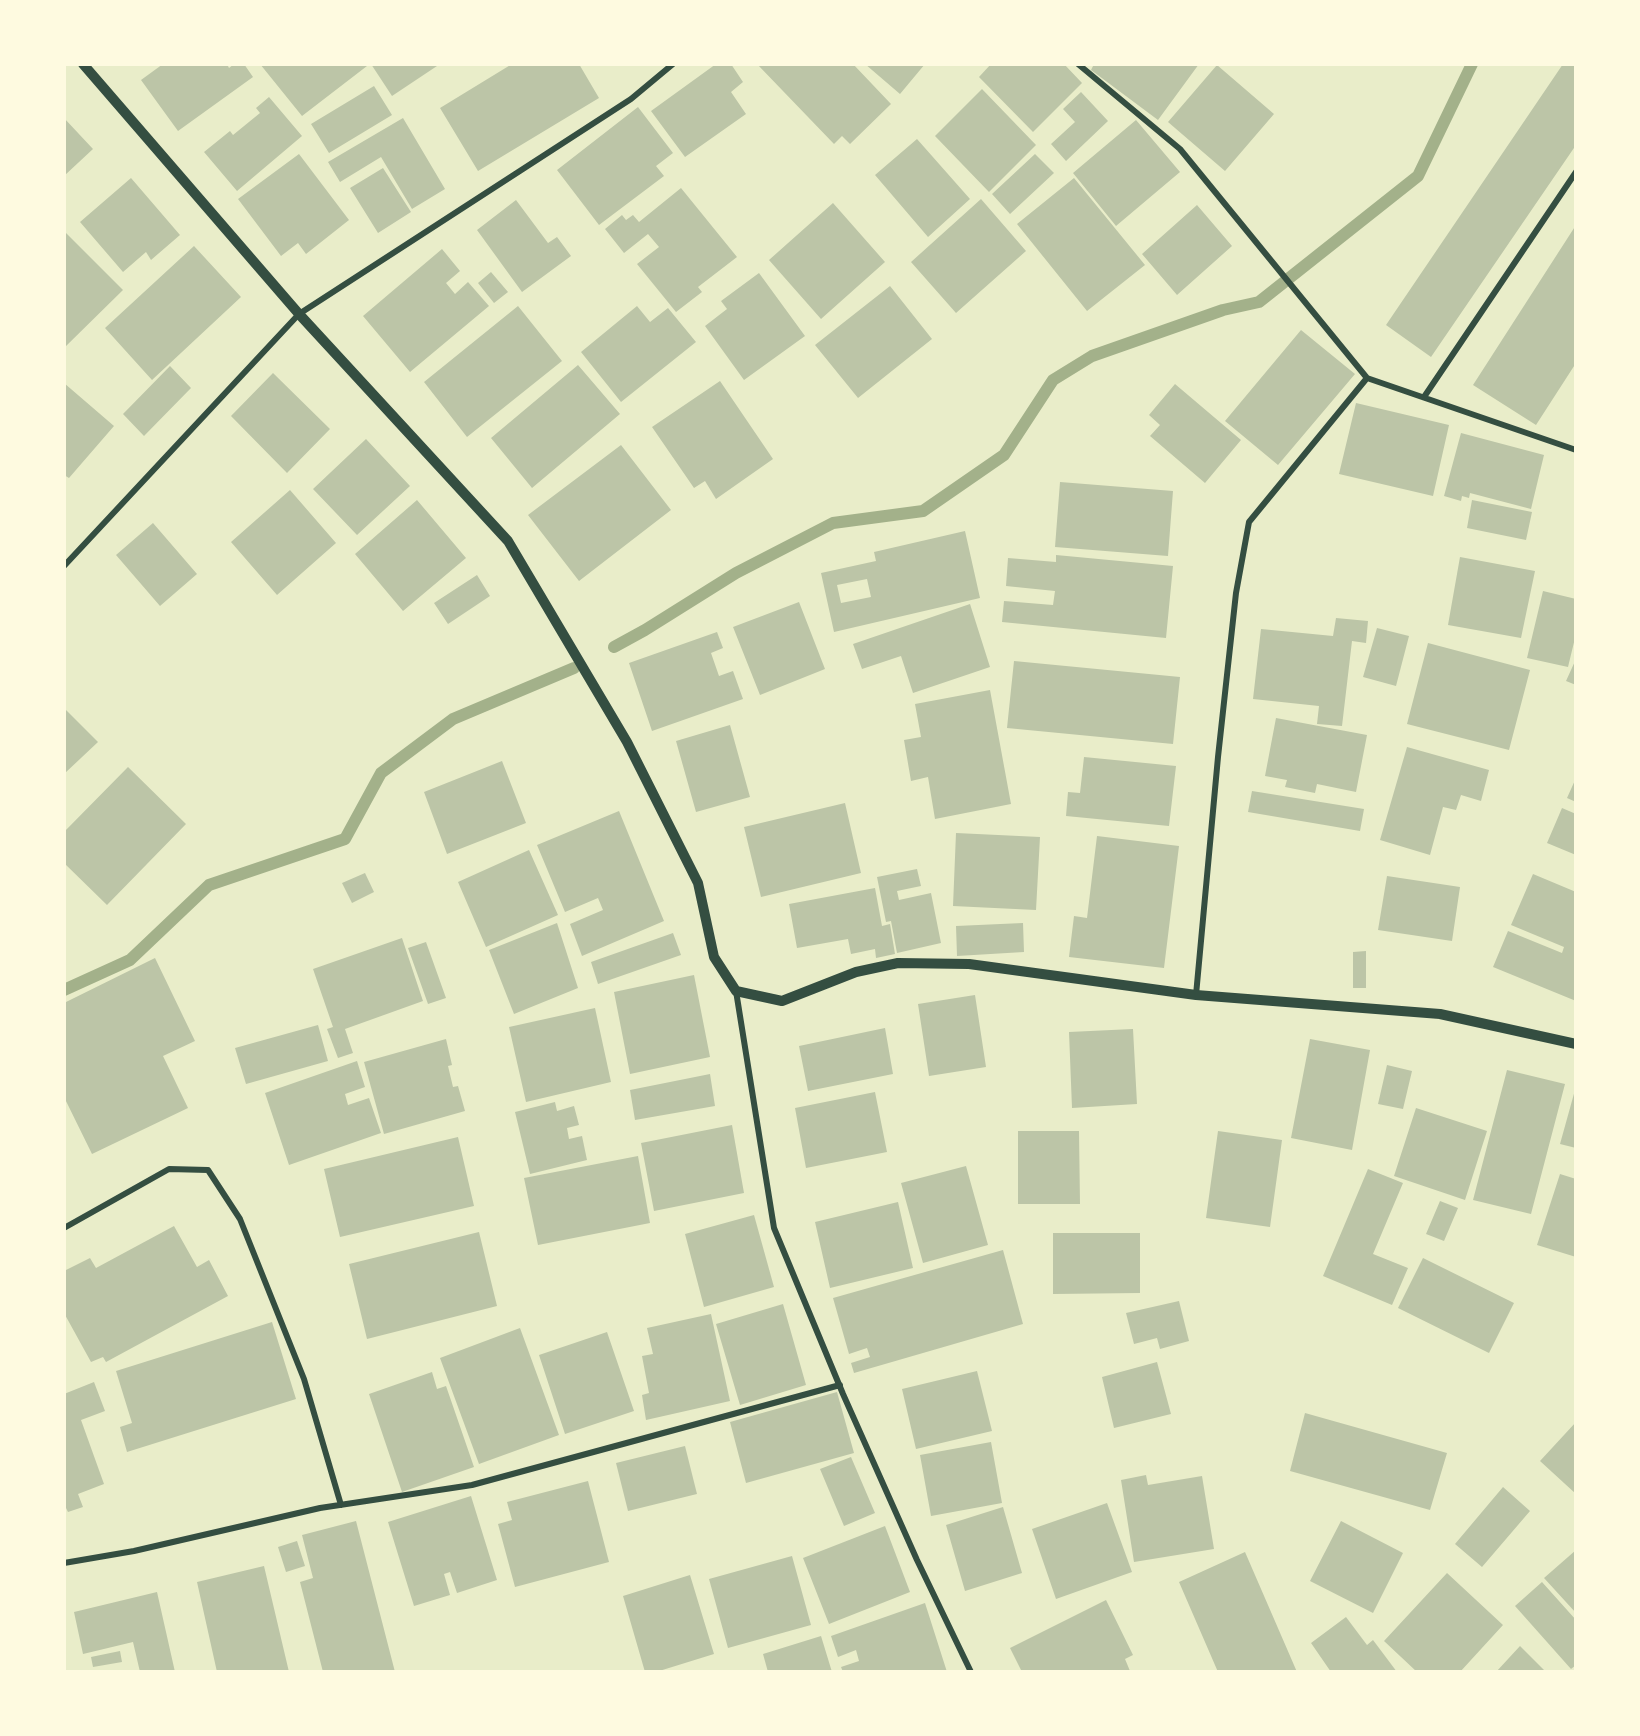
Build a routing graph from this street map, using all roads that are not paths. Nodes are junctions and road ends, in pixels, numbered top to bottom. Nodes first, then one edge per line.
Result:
1 (83, 64) edge
2 (674, 64) edge
3 (1078, 64) edge
4 (1575, 172) edge
5 (299, 314) junction
6 (1367, 378) junction
7 (1424, 397) junction
8 (1575, 450) edge
9 (64, 566) edge
10 (736, 991) junction
11 (1196, 995) junction
12 (1575, 1044) edge
13 (64, 1227) edge
14 (840, 1385) junction
15 (341, 1504) junction
16 (64, 1563) edge
17 (971, 1671) edge

1 - 5 street
2 - 5 street
3 - 6 street
4 - 7 street
5 - 9 street
5 - 10 street
6 - 7 street
6 - 11 street
7 - 8 street
10 - 11 street
10 - 14 street
11 - 12 street
13 - 15 street
14 - 15 street
14 - 17 street
15 - 16 street

